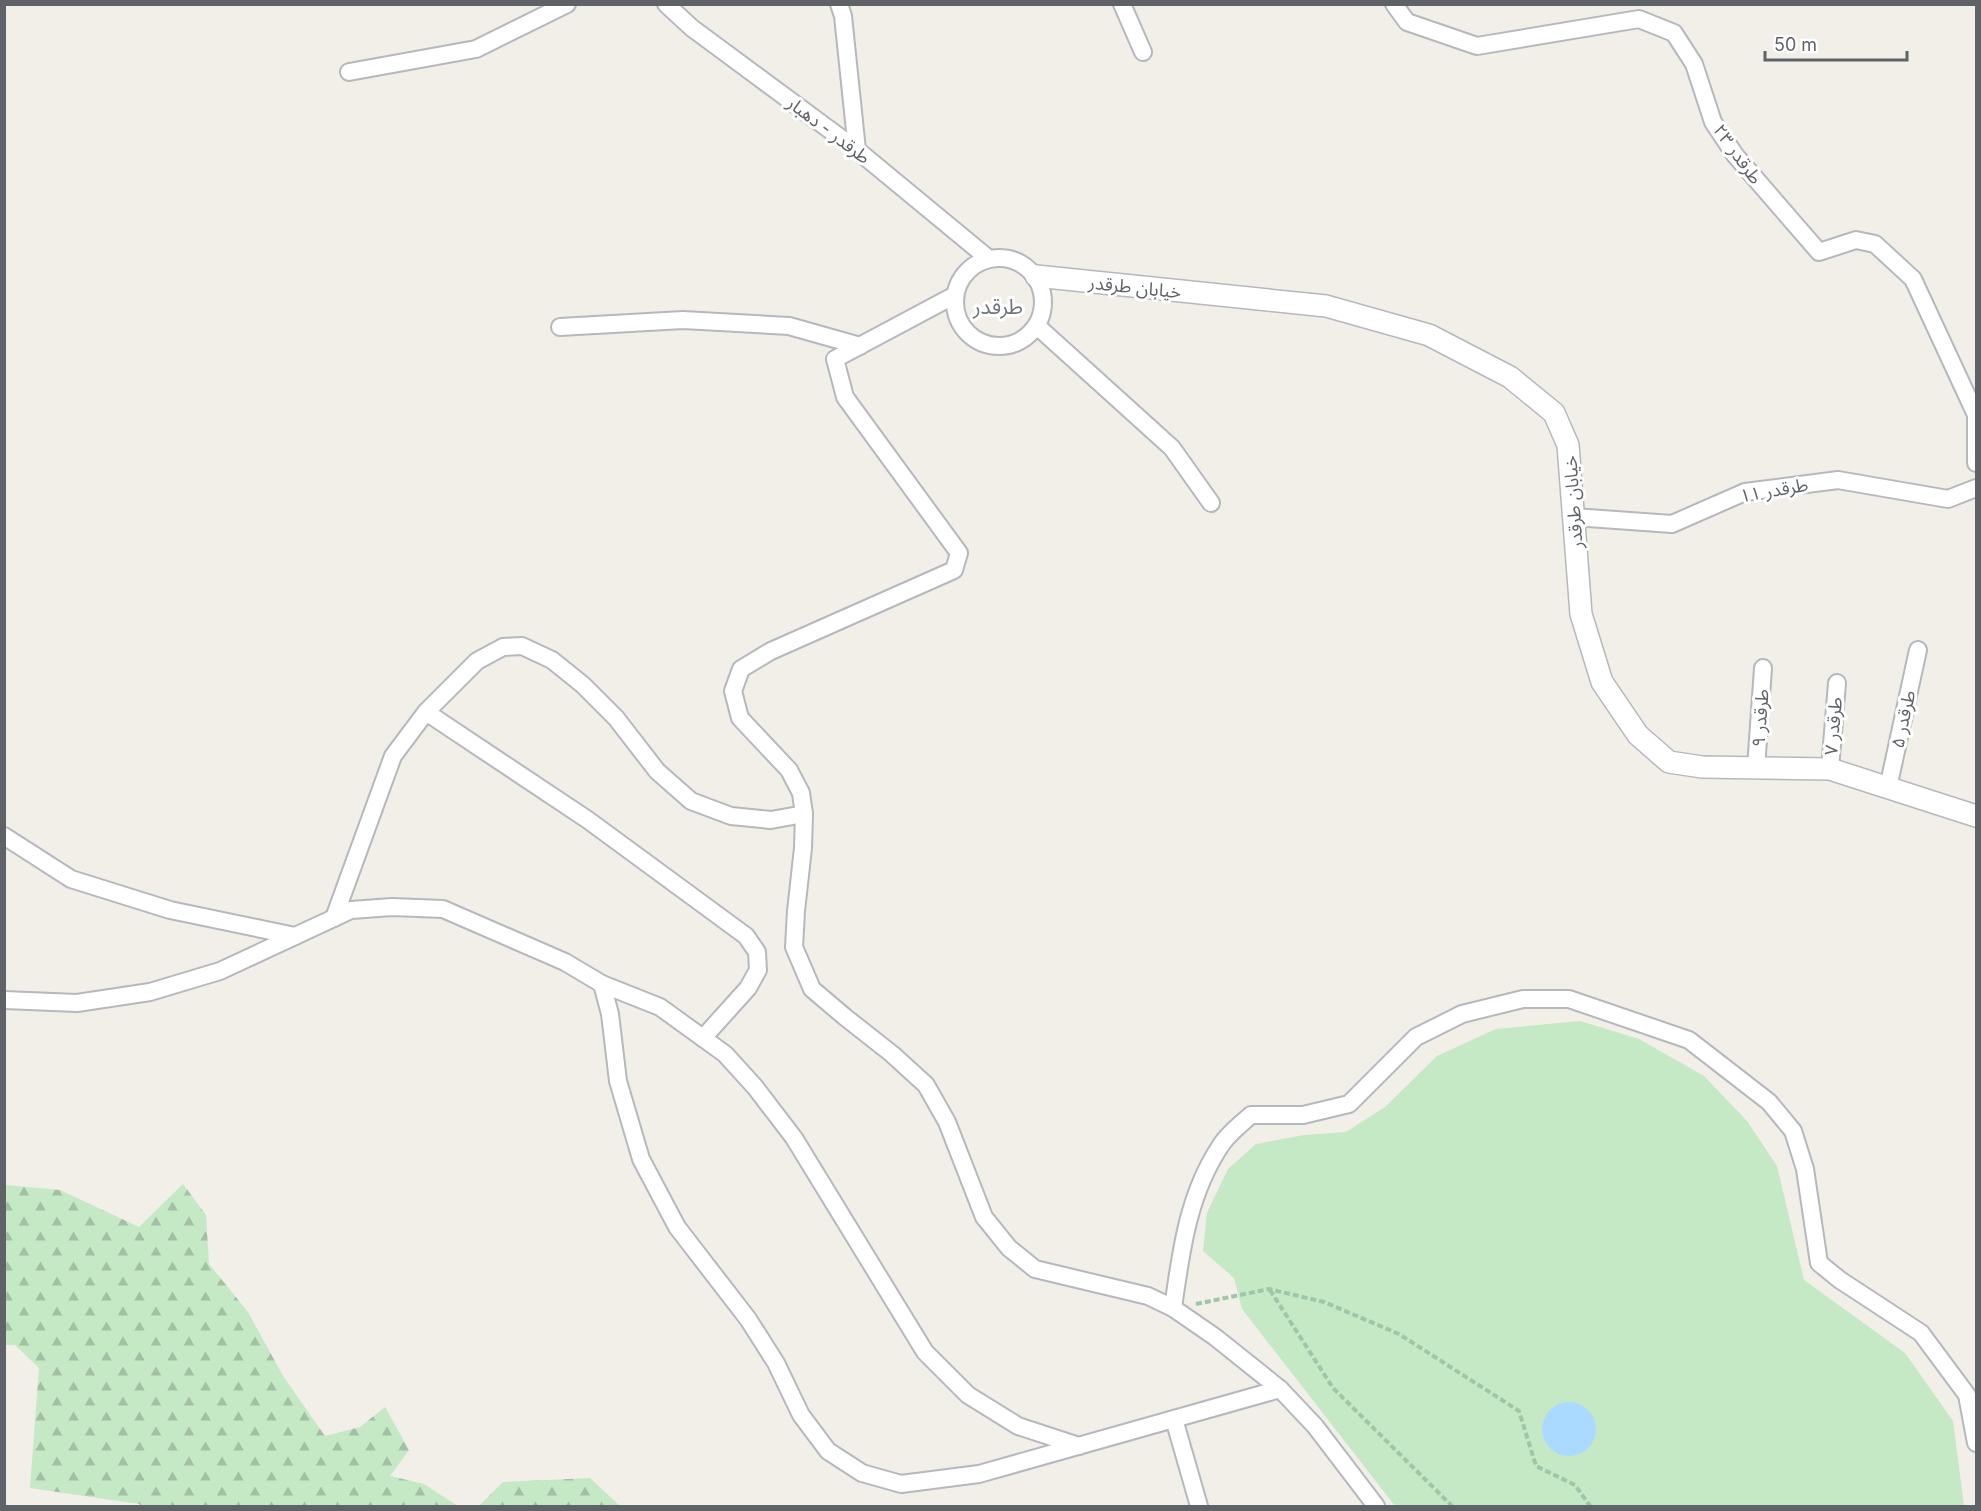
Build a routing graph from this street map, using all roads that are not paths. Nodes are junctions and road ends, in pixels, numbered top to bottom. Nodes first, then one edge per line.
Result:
1 (567, 4) edge
2 (666, 4) edge
3 (839, 4) edge
4 (1122, 4) edge
5 (1394, 4) edge
6 (1143, 52) dead end
7 (349, 72) dead end
8 (857, 150) junction
9 (989, 259) junction
10 (1036, 276) junction
11 (955, 295) junction
12 (1037, 326) junction
13 (560, 327) dead end
14 (860, 346) junction
15 (1977, 463) edge
16 (1977, 488) edge
17 (1211, 503) dead end
18 (1574, 518) junction
19 (1918, 650) dead end
20 (1763, 668) dead end
21 (1837, 683) dead end
22 (426, 712) junction
23 (1756, 768) junction
24 (1830, 769) junction
25 (1888, 788) junction
26 (804, 814) junction
27 (1977, 816) edge
28 (4, 836) edge
29 (334, 918) junction
30 (295, 936) junction
31 (602, 984) junction
32 (4, 1000) edge
33 (703, 1038) junction
34 (1173, 1308) junction
35 (1280, 1389) junction
36 (1173, 1419) junction
37 (1977, 1443) edge
38 (1079, 1446) junction
39 (1199, 1506) edge
40 (1376, 1506) edge

1 - 7 street
2 - 8 street, طرقدر - دهبار
3 - 8 street
4 - 6 street
5 - 15 street, طرقدر ۲۳
8 - 9 street, طرقدر - دهبار
9 - 10 street
9 - 11 street
10 - 12 street
10 - 18 street, خیابان طرقدر
11 - 12 street
11 - 14 street
12 - 17 street
13 - 14 street
14 - 26 street
16 - 18 street, طرقدر ۱۱
18 - 23 street, خیابان طرقدر
19 - 25 street, طرقدر ۵
20 - 23 street, طرقدر ۹
21 - 24 street, طرقدر ۷
22 - 26 street
22 - 29 street
22 - 33 street
23 - 24 street, خیابان طرقدر
24 - 25 street, خیابان طرقدر
25 - 27 street, خیابان طرقدر
26 - 34 street
28 - 30 street
29 - 30 street
29 - 31 street
30 - 32 street
31 - 33 street
31 - 38 street
33 - 38 street
34 - 35 street
34 - 37 street
35 - 36 street
35 - 40 street
36 - 38 street
36 - 39 street

